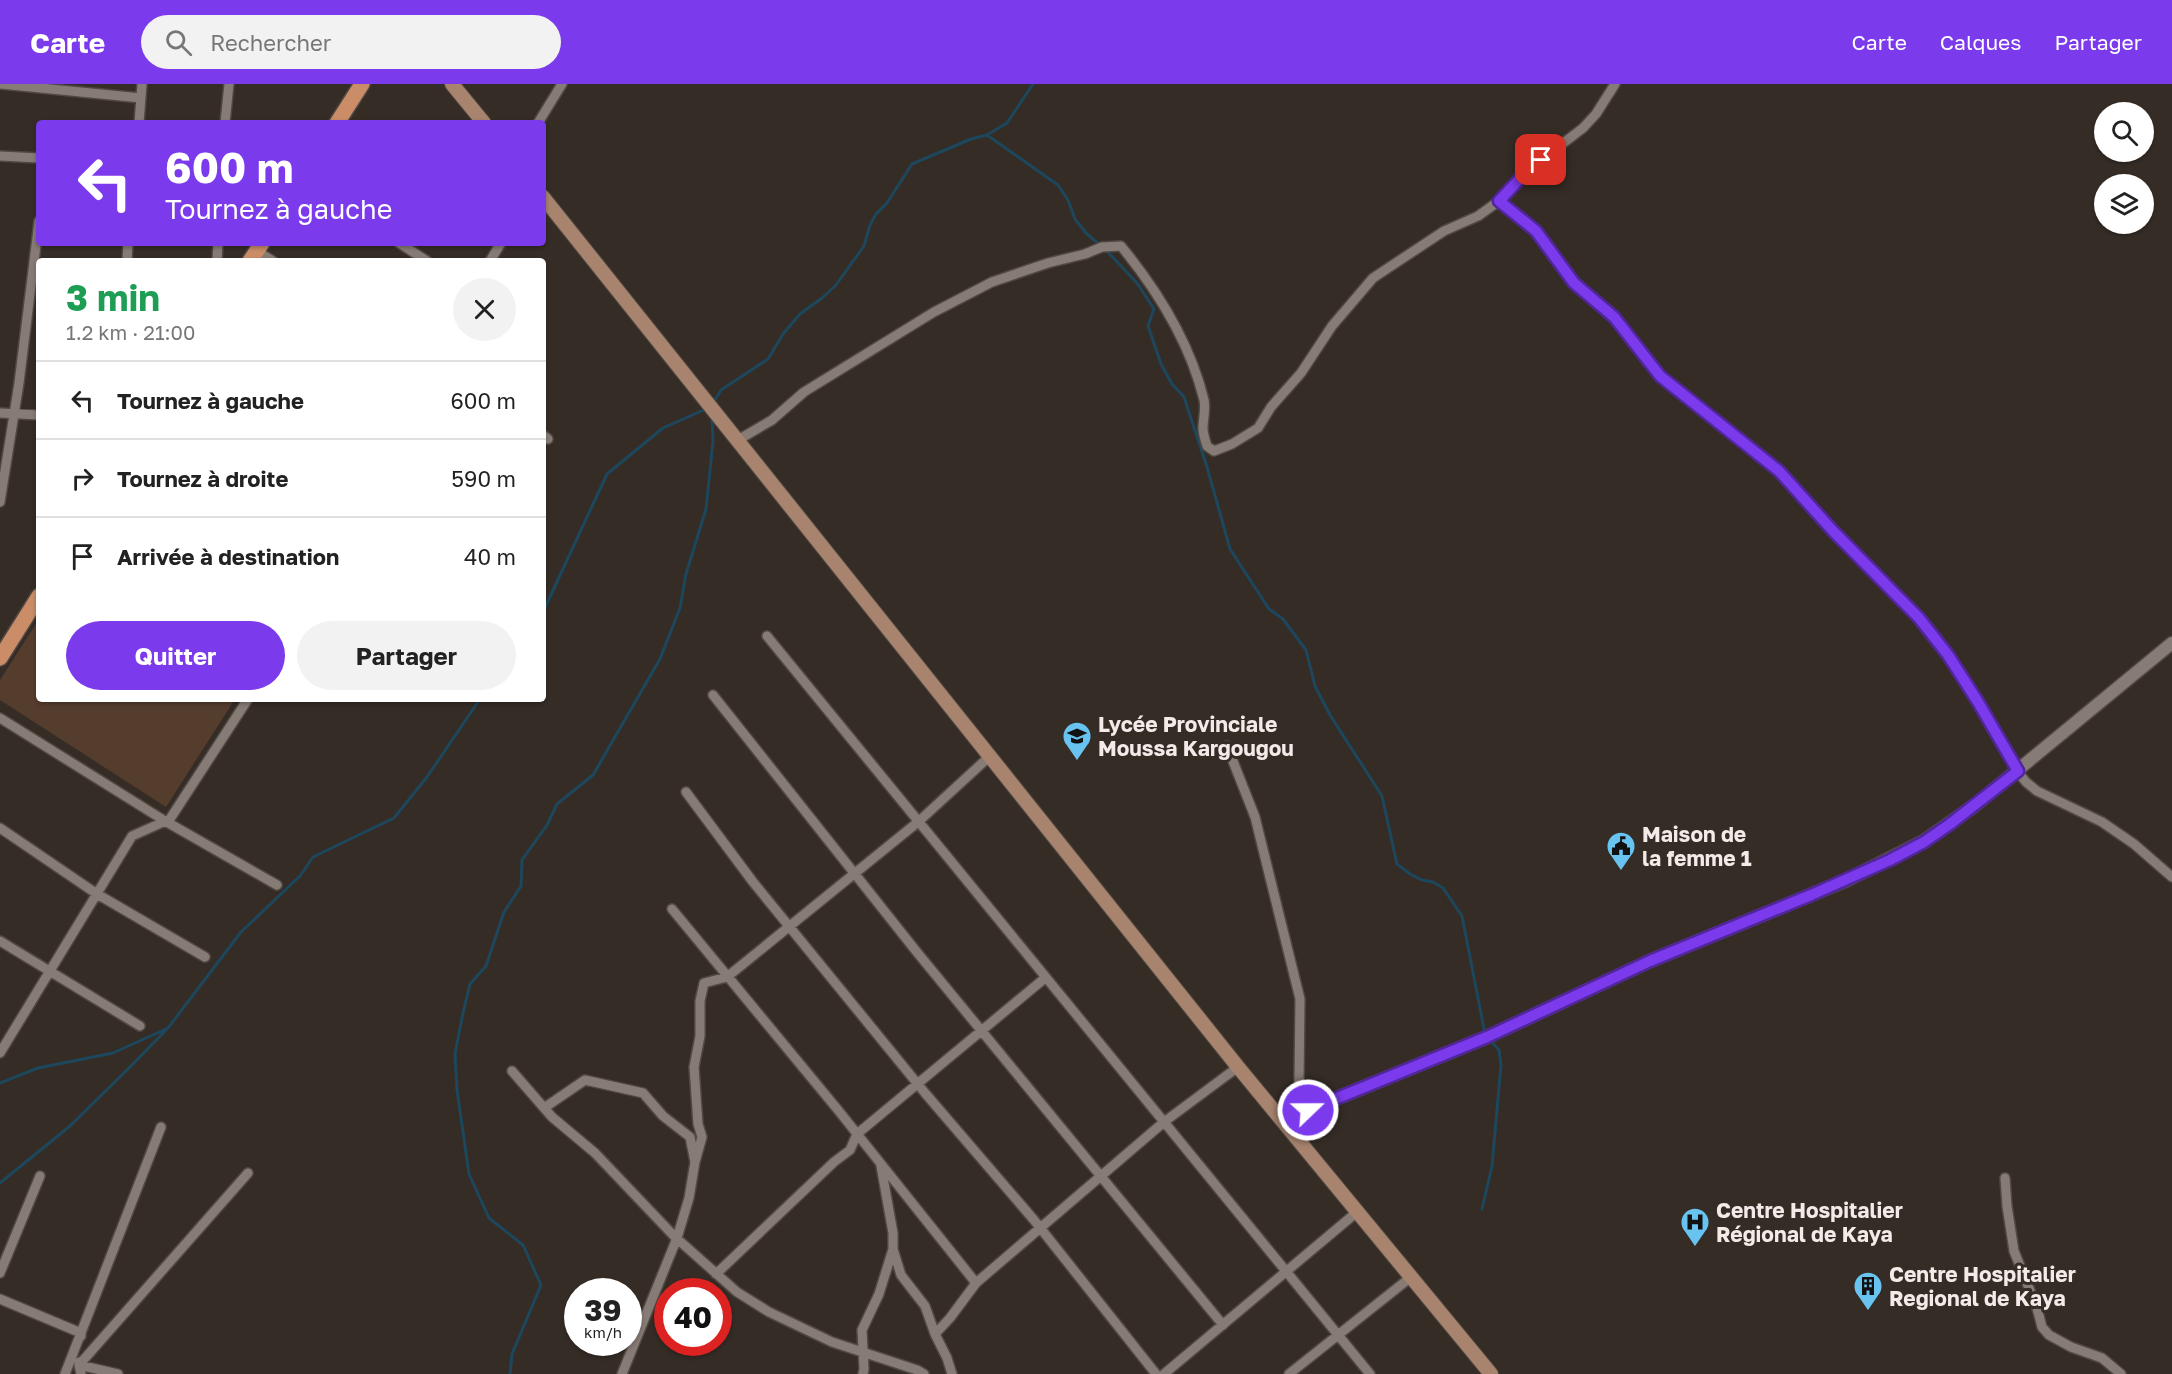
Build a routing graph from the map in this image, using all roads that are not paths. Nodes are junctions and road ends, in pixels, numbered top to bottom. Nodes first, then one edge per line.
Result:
1 (0, 84) edge
2 (142, 84) edge
3 (229, 84) edge
4 (362, 84) edge
5 (562, 84) edge
6 (1615, 84) edge
7 (456, 86) edge
8 (141, 98) junction
9 (138, 120) edge
10 (225, 120) edge
11 (339, 120) edge
12 (482, 120) edge
13 (540, 120) edge
14 (0, 156) edge
15 (36, 158) edge
16 (546, 201) edge
17 (1499, 201) junction
18 (36, 245) edge
19 (404, 246) edge
20 (422, 258) edge
21 (0, 413) edge
22 (15, 414) junction
23 (36, 415) edge
24 (738, 440) junction
25 (0, 502) edge
26 (36, 601) edge
27 (767, 636) dead end
28 (2172, 643) edge
29 (0, 658) edge
30 (713, 695) dead end
31 (246, 702) edge
32 (0, 718) edge
33 (1227, 746) dead end
34 (990, 756) junction
35 (2018, 771) junction
36 (686, 792) dead end
37 (165, 822) junction
38 (918, 822) junction
39 (0, 828) edge
40 (854, 873) junction
41 (2172, 877) edge
42 (277, 885) dead end
43 (97, 894) junction
44 (672, 909) dead end
45 (789, 926) junction
46 (0, 941) edge
47 (205, 957) dead end
48 (50, 971) junction
49 (727, 977) junction
50 (1045, 978) junction
51 (140, 1026) dead end
52 (981, 1031) junction
53 (0, 1053) edge
54 (1238, 1067) junction
55 (512, 1071) dead end
56 (917, 1084) junction
57 (543, 1108) junction
58 (1308, 1110) junction
59 (1164, 1122) junction
60 (1285, 1124) junction
61 (161, 1127) dead end
62 (857, 1134) junction
63 (694, 1162) junction
64 (880, 1163) junction
65 (248, 1173) dead end
66 (40, 1176) dead end
67 (1100, 1177) junction
68 (2005, 1178) dead end
69 (1357, 1212) junction
70 (1041, 1228) junction
71 (677, 1238) junction
72 (893, 1249) junction
73 (1286, 1271) junction
74 (0, 1273) edge
75 (716, 1274) junction
76 (1411, 1276) junction
77 (976, 1283) junction
78 (0, 1299) edge
79 (1223, 1325) junction
80 (81, 1333) junction
81 (935, 1334) junction
82 (1338, 1335) junction
83 (862, 1352) junction
84 (80, 1369) edge
85 (65, 1374) edge
86 (118, 1374) edge
87 (622, 1374) edge
88 (862, 1374) edge
89 (924, 1374) edge
90 (952, 1374) edge
91 (1156, 1374) edge
92 (1164, 1374) edge
93 (1289, 1374) edge
94 (1370, 1374) edge
95 (1491, 1374) edge
96 (2121, 1374) edge

1 - 8 street
2 - 8 street
3 - 10 street
4 - 11 main road
5 - 13 street
6 - 17 street
7 - 12 main road
8 - 9 street
14 - 15 street
16 - 24 main road
17 - 24 street
17 - 35 street
18 - 22 street
19 - 20 street
21 - 22 street
22 - 23 street
22 - 25 street
24 - 34 main road
26 - 29 main road
27 - 38 street
28 - 35 street
30 - 40 street
31 - 37 street
32 - 37 street
33 - 58 street
34 - 38 street
34 - 54 main road
35 - 41 street
35 - 58 street
36 - 45 street
37 - 42 street
37 - 43 street
38 - 40 street
38 - 50 street
39 - 43 street
40 - 45 street
40 - 52 street
43 - 47 street
43 - 48 street
44 - 49 street
45 - 49 street
45 - 56 street
46 - 48 street
48 - 51 street
48 - 53 street
49 - 62 street
49 - 63 street
50 - 52 street
50 - 59 street
52 - 56 street
52 - 67 street
54 - 59 street
54 - 60 main road
55 - 57 street
56 - 62 street
56 - 70 street
57 - 63 street
57 - 71 street
58 - 60 street
59 - 67 street
59 - 73 street
60 - 69 main road
61 - 80 street
62 - 64 street
62 - 75 street
63 - 71 street
64 - 72 street
64 - 77 street
65 - 84 street
66 - 74 street
67 - 70 street
67 - 79 street
68 - 96 street
69 - 73 street
69 - 76 main road
70 - 77 street
70 - 91 street
71 - 75 street
71 - 87 street
72 - 81 street
72 - 83 street
73 - 79 street
73 - 82 street
75 - 83 street
76 - 82 street
76 - 95 main road
77 - 81 street
78 - 80 street
79 - 92 street
80 - 84 street
80 - 85 street
81 - 90 street
82 - 93 street
82 - 94 street
83 - 88 street
83 - 89 street
84 - 86 street

